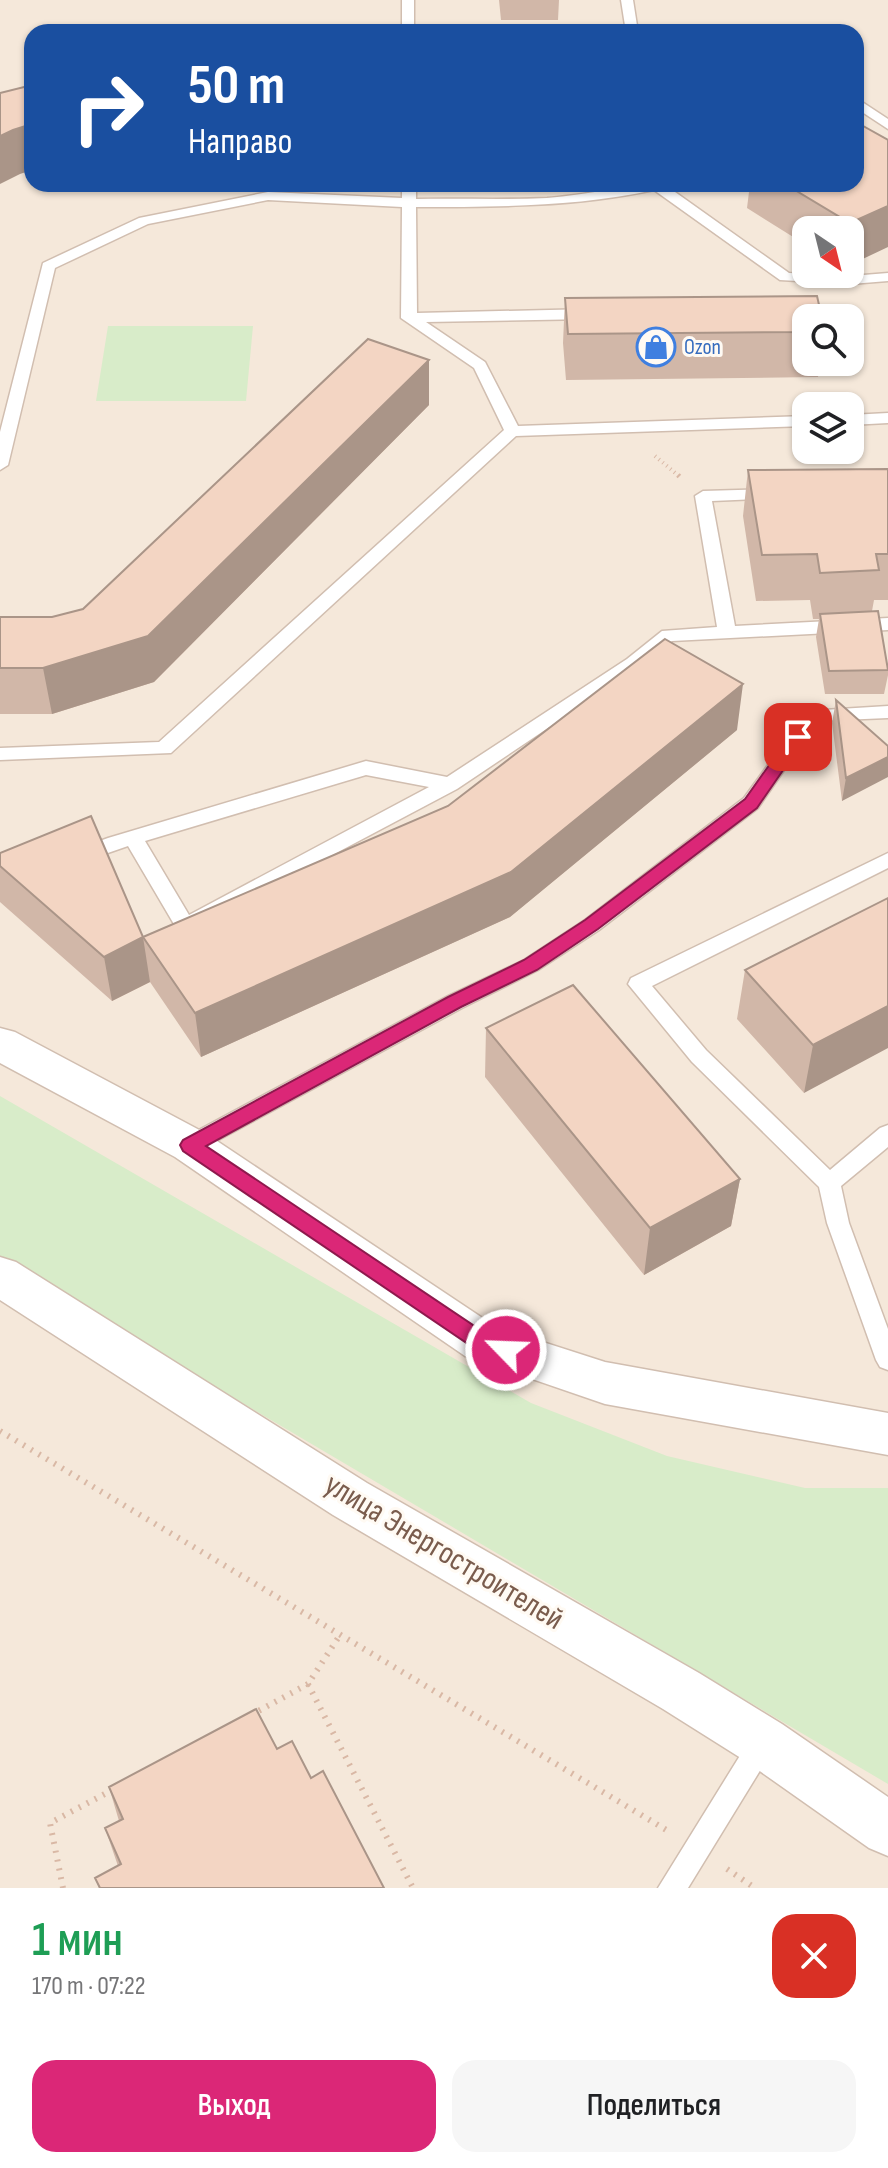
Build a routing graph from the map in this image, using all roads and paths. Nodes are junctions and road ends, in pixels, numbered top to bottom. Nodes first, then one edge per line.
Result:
1 (408, 0) edge
2 (627, 0) edge
3 (408, 24) edge
4 (631, 24) edge
5 (864, 108) edge
6 (883, 122) edge
7 (409, 192) edge
8 (626, 192) edge
9 (670, 192) edge
10 (409, 203) junction
11 (888, 277) edge
12 (602, 314) edge
13 (409, 318) junction
14 (888, 418) edge
15 (864, 419) edge
16 (792, 421) edge
17 (621, 427) junction
18 (512, 431) junction
19 (0, 465) edge
20 (796, 493) edge
21 (703, 496) junction
22 (888, 624) edge
23 (727, 632) junction
24 (888, 712) edge
25 (0, 754) edge
26 (450, 784) junction
27 (133, 838) junction
28 (888, 860) edge
29 (58, 864) edge
30 (0, 1044) edge
31 (888, 1134) edge
32 (190, 1145) junction
33 (829, 1183) junction
34 (5, 1287) edge
35 (888, 1360) edge
36 (0, 1431) edge
37 (888, 1434) edge
38 (340, 1635) junction
39 (308, 1684) junction
40 (240, 1721) edge
41 (763, 1742) junction
42 (118, 1787) edge
43 (888, 1829) edge
44 (697, 1848) junction
45 (63, 1888) edge
46 (413, 1888) edge
47 (672, 1888) edge
48 (755, 1888) edge

1 - 3 lane
2 - 4 lane
5 - 6 lane
7 - 10 lane
8 - 10 lane
9 - 11 lane
10 - 13 lane
10 - 19 lane
12 - 13 lane
13 - 18 lane
14 - 15 lane
16 - 17 lane
17 - 18 lane
17 - 21 path
18 - 25 lane
20 - 21 lane
21 - 23 lane
22 - 23 lane
23 - 26 lane
24 - 32 lane
26 - 27 lane
26 - 27 lane
27 - 29 lane
28 - 33 lane
30 - 32 street
31 - 33 lane
32 - 37 street
33 - 35 lane
34 - 41 street, улица Энергостроителей
36 - 38 path
38 - 39 path
38 - 44 path
39 - 40 path
39 - 46 path
41 - 43 street, улица Энергостроителей
41 - 44 lane
42 - 45 path
44 - 47 lane
44 - 48 path

